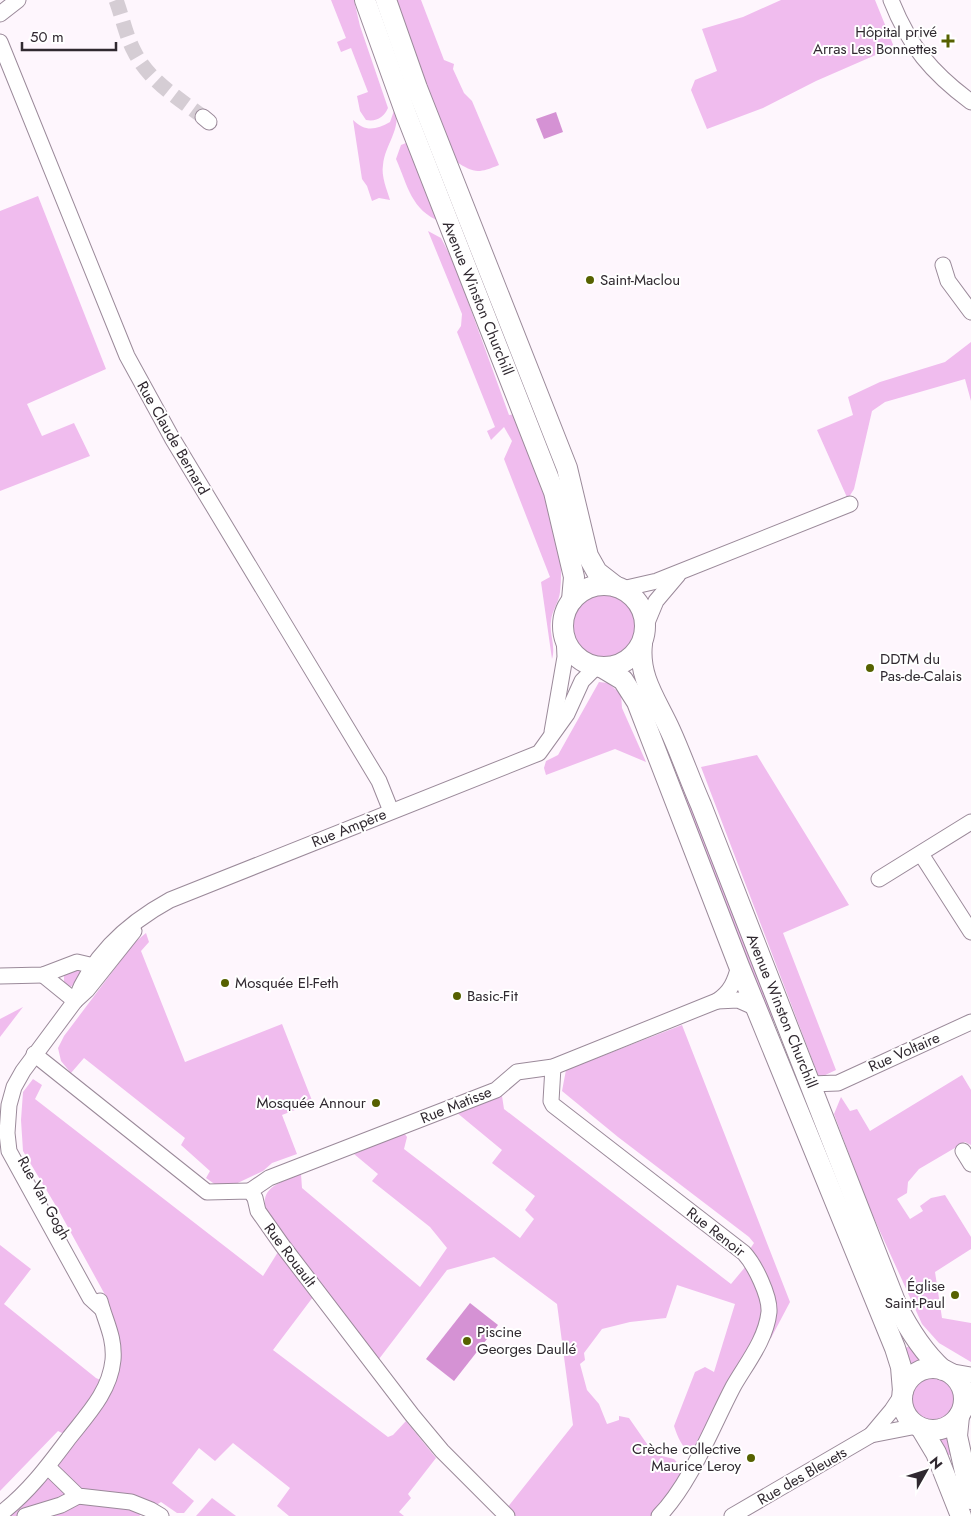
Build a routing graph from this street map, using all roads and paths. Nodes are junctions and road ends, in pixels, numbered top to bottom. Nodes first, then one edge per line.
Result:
1 (18, 0) edge
2 (365, 0) edge
3 (386, 0) edge
4 (891, 0) edge
5 (0, 14) edge
6 (0, 42) edge
7 (971, 102) edge
8 (943, 265) dead end
9 (971, 312) edge
10 (850, 504) dead end
11 (682, 572) junction
12 (618, 587) junction
13 (572, 600) junction
14 (644, 634) junction
15 (564, 635) junction
16 (599, 667) junction
17 (550, 738) junction
18 (391, 811) junction
19 (971, 822) edge
20 (921, 854) junction
21 (879, 879) dead end
22 (146, 916) junction
23 (971, 932) edge
24 (94, 966) junction
25 (739, 966) junction
26 (43, 975) junction
27 (0, 976) edge
28 (94, 982) junction
29 (75, 1001) junction
30 (717, 1001) junction
31 (756, 1008) junction
32 (971, 1022) edge
33 (34, 1054) junction
34 (554, 1068) junction
35 (838, 1083) junction
36 (811, 1084) junction
37 (823, 1114) junction
38 (7, 1134) joint
39 (250, 1192) junction
40 (945, 1371) junction
41 (971, 1374) edge
42 (902, 1393) junction
43 (964, 1404) edge
44 (919, 1427) junction
45 (871, 1435) junction
46 (48, 1466) junction
47 (78, 1496) junction
48 (971, 1499) edge
49 (756, 1510) edge
50 (7, 1514) edge
51 (25, 1516) edge
52 (160, 1516) edge
53 (507, 1516) edge
54 (659, 1516) edge
55 (732, 1516) edge
56 (961, 1516) edge

1 - 5 street
2 - 13 main road, Avenue Winston Churchill
3 - 12 main road, Avenue Winston Churchill
4 - 7 street
6 - 18 street, Rue Claude Bernard
8 - 9 street
10 - 11 street
11 - 12 street
11 - 14 street
12 - 13 main road
12 - 14 main road
13 - 15 main road
14 - 16 main road
14 - 36 main road, Avenue Winston Churchill
15 - 16 main road
15 - 17 street
16 - 17 street, Rue Ampère
16 - 25 main road, Avenue Winston Churchill
17 - 18 street, Rue Ampère
18 - 22 street, Rue Ampère
19 - 20 street
20 - 21 street
20 - 23 street
22 - 24 street, Rue Ampère
22 - 28 street, Rue Ampère
24 - 26 street
24 - 28 street
24 - 29 street, Rue Ampère
25 - 30 street
25 - 31 main road, Avenue Winston Churchill
26 - 27 street
26 - 29 street
28 - 29 street, Rue Ampère
29 - 33 street, Rue Ampère
30 - 31 street
30 - 34 street, Rue Matisse
31 - 42 main road, Avenue Winston Churchill
32 - 35 street, Rue Voltaire
33 - 38 street, Rue Ampère
33 - 39 street
34 - 39 street, Rue Matisse
34 - 54 street, Rue Renoir
35 - 36 street, Rue Voltaire
35 - 37 street
36 - 37 main road, Avenue Winston Churchill
37 - 40 main road, Avenue Winston Churchill
38 - 46 street, Rue Van Gogh
39 - 53 street, Rue Rouault
40 - 41 street
40 - 42 main road
40 - 43 main road
42 - 44 main road
42 - 45 street, Rue des Bleuets
43 - 44 main road
43 - 48 main road
44 - 45 street, Rue des Bleuets
44 - 56 main road
45 - 49 street, Rue des Bleuets
46 - 47 street
46 - 50 street, Rue Van Gogh
47 - 51 street
47 - 52 street
49 - 55 street, Rue des Bleuets

